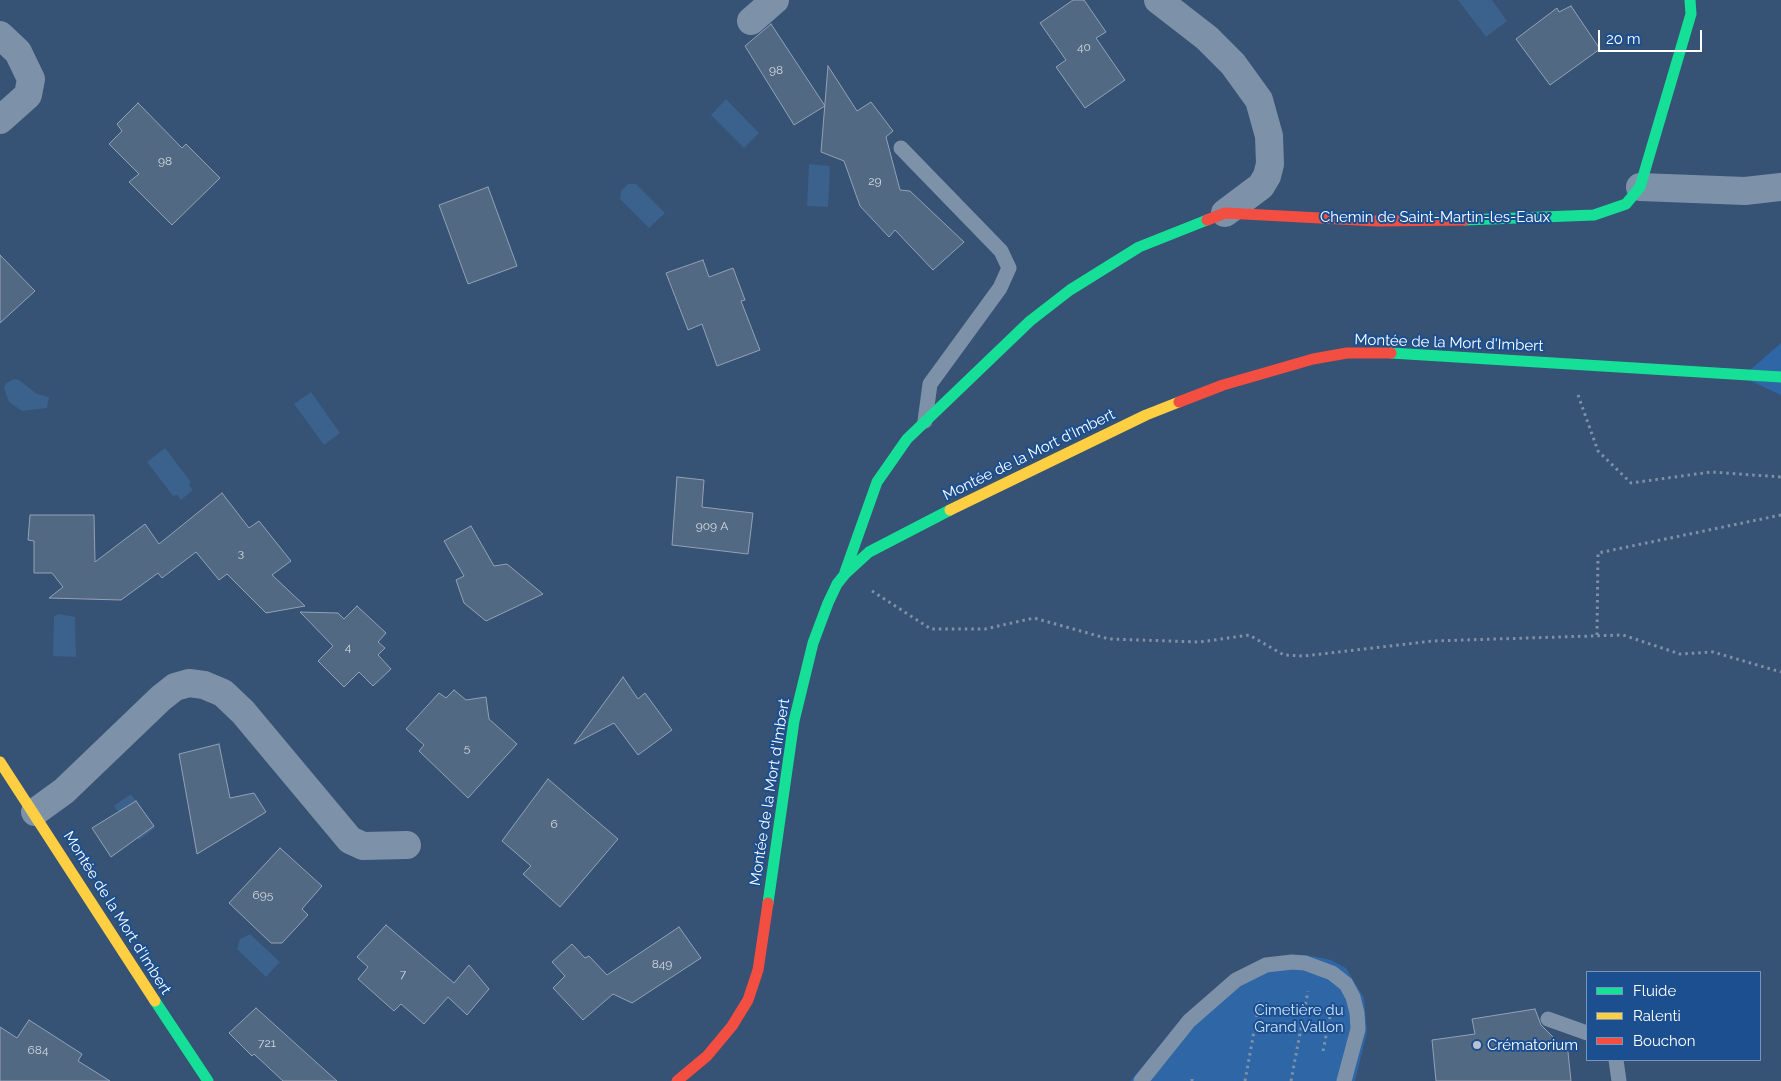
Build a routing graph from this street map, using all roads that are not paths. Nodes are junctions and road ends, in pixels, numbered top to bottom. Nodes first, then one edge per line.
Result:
1 (775, 0) edge
2 (1158, 0) edge
3 (1690, 0) edge
4 (751, 21) dead end
5 (0, 36) edge
6 (0, 120) edge
7 (901, 148) dead end
8 (1640, 187) junction
9 (1781, 187) edge
10 (1225, 213) junction
11 (1781, 377) edge
12 (925, 422) junction
13 (845, 574) junction
14 (0, 762) edge
15 (35, 812) junction
16 (407, 845) dead end
17 (1548, 1019) dead end
18 (1586, 1033) edge
19 (1616, 1061) edge
20 (208, 1081) edge
21 (677, 1081) edge
22 (1141, 1081) edge
23 (1344, 1081) edge
24 (1619, 1081) edge

1 - 4 street
2 - 10 street
3 - 8 street, Chemin de Saint-Martin-les-Eaux
5 - 6 street
7 - 12 lane
8 - 9 street
8 - 10 street, Chemin de Saint-Martin-les-Eaux
10 - 12 street, Chemin de Saint-Martin-les-Eaux
11 - 13 street, Montée de la Mort d'Imbert
12 - 13 street, Chemin de Saint-Martin-les-Eaux
13 - 21 street, Montée de la Mort d'Imbert
14 - 15 street, Montée de la Mort d'Imbert
15 - 16 street
15 - 20 street, Montée de la Mort d'Imbert
17 - 18 lane
19 - 24 lane
22 - 23 lane

